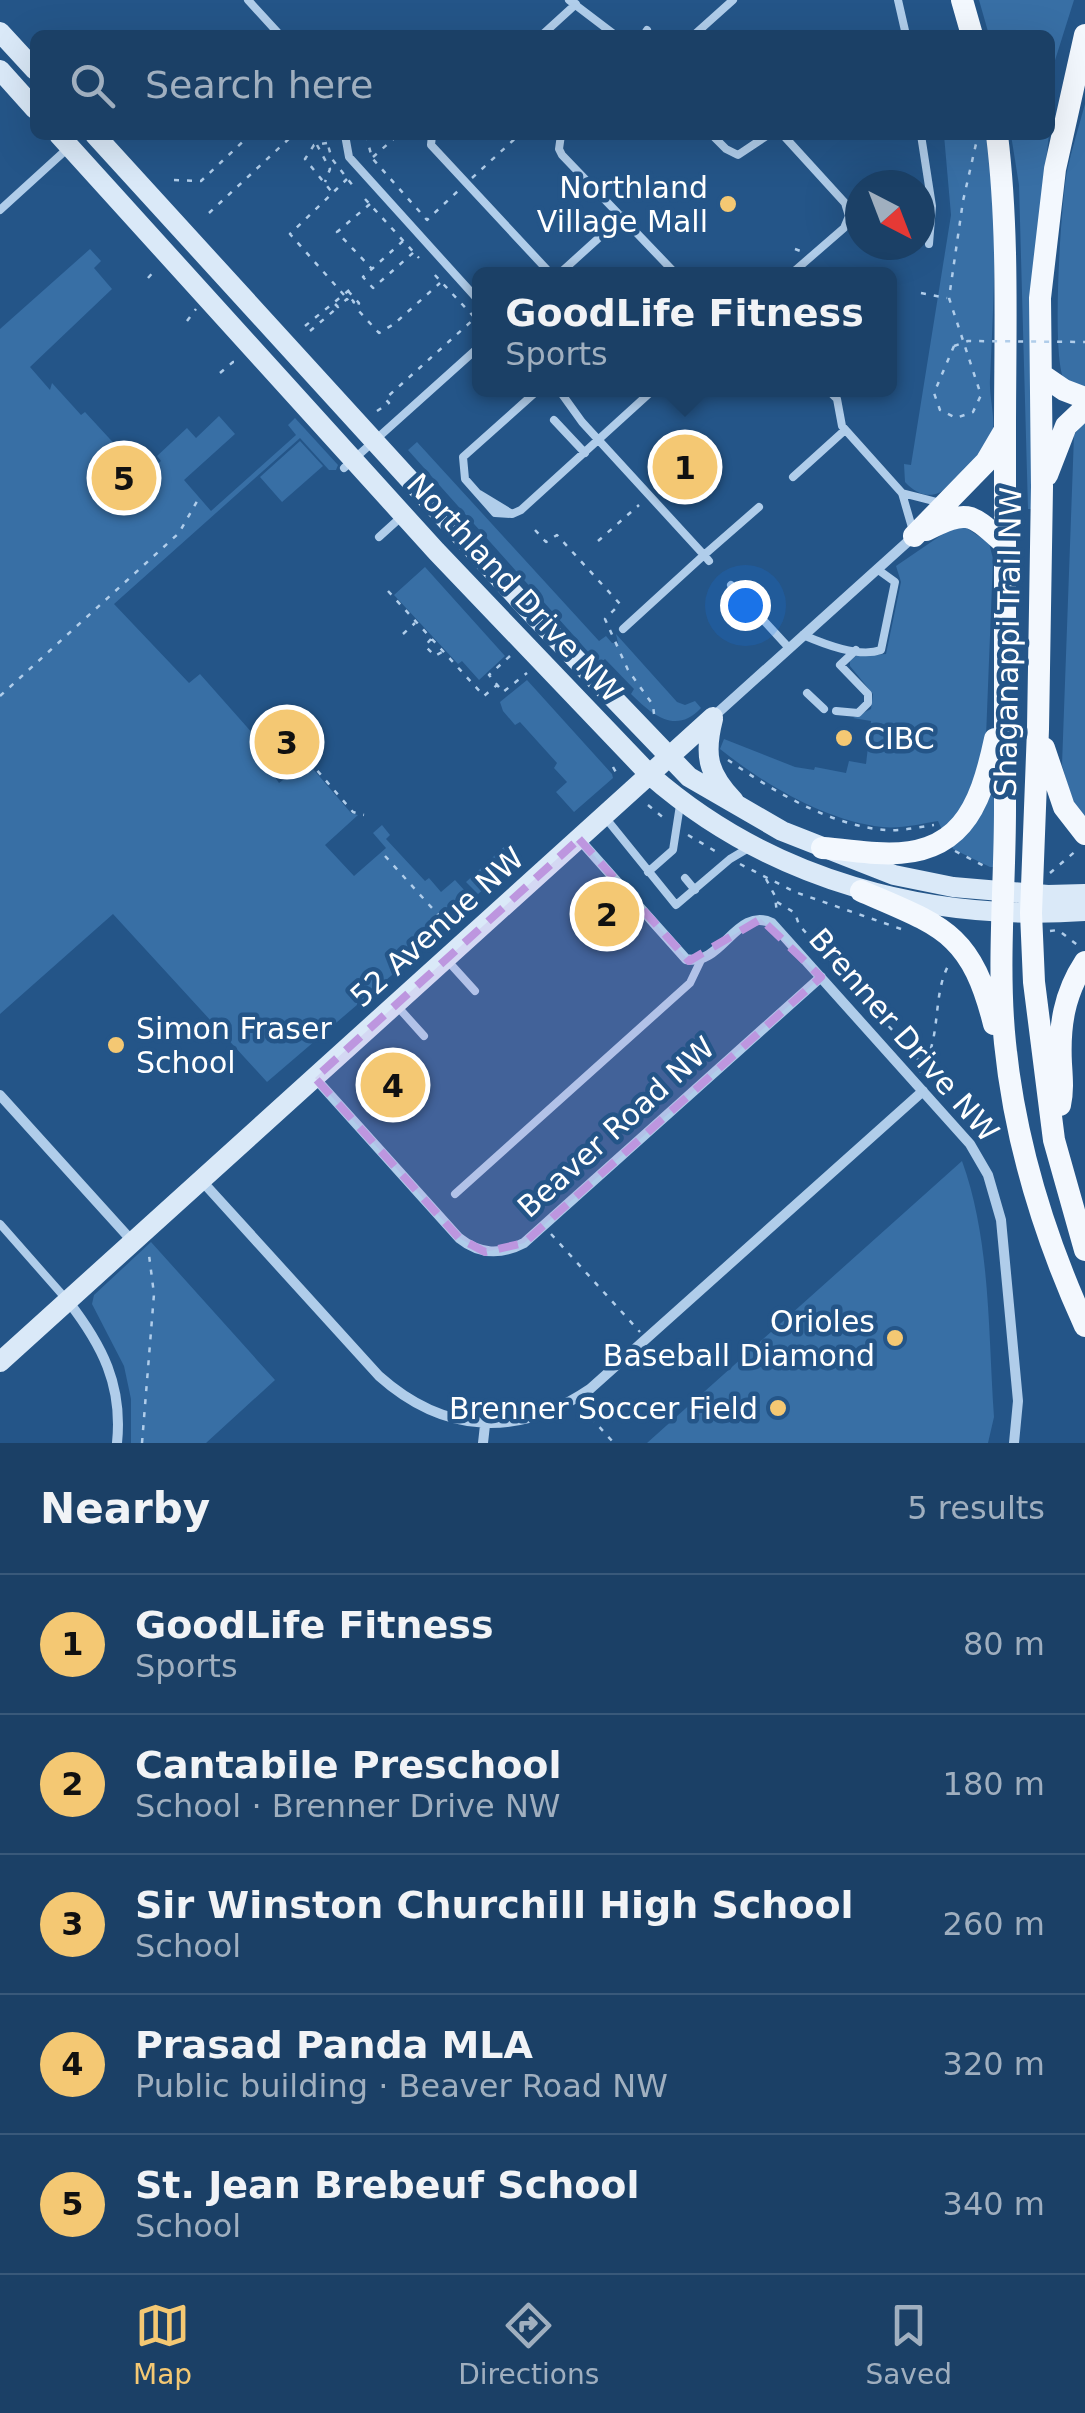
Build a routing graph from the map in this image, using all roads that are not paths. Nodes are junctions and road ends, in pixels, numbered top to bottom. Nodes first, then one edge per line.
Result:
1 (248, 0) edge
2 (732, 0) edge
3 (898, 0) edge
4 (962, 0) edge
5 (572, 2) edge
6 (275, 30) edge
7 (547, 30) edge
8 (608, 30) edge
9 (699, 30) edge
10 (905, 30) edge
11 (971, 30) edge
12 (0, 32) edge
13 (1085, 35) edge
14 (30, 65) edge
15 (0, 70) edge
16 (30, 103) edge
17 (101, 140) edge
18 (346, 140) edge
19 (432, 140) edge
20 (560, 140) edge
21 (717, 140) edge
22 (760, 140) edge
23 (788, 140) edge
24 (922, 140) edge
25 (997, 140) edge
26 (64, 141) edge
27 (926, 170) edge
28 (0, 210) edge
29 (623, 216) junction
30 (544, 267) edge
31 (567, 267) edge
32 (670, 267) edge
33 (799, 267) edge
34 (472, 293) edge
35 (472, 353) edge
36 (1042, 375) junction
37 (530, 397) edge
38 (565, 397) edge
39 (646, 397) edge
40 (835, 397) edge
41 (1085, 398) edge
42 (1085, 408) edge
43 (554, 420) dead end
44 (845, 430) junction
45 (1005, 430) junction
46 (374, 440) junction
47 (600, 441) junction
48 (585, 454) junction
49 (349, 464) junction
50 (793, 476) dead end
51 (1042, 487) junction
52 (902, 493) junction
53 (944, 503) junction
54 (759, 507) dead end
55 (403, 515) junction
56 (914, 536) junction
57 (379, 537) dead end
58 (1005, 544) junction
59 (706, 558) junction
60 (877, 569) junction
61 (731, 584) dead end
62 (623, 629) dead end
63 (803, 635) junction
64 (789, 648) junction
65 (860, 651) junction
66 (1006, 692) junction
67 (807, 693) dead end
68 (824, 709) dead end
69 (836, 711) dead end
70 (713, 717) junction
71 (1038, 728) junction
72 (668, 758) junction
73 (650, 775) junction
74 (681, 800) junction
75 (742, 809) junction
76 (604, 816) junction
77 (1084, 839) edge
78 (578, 840) junction
79 (753, 846) junction
80 (822, 848) junction
81 (665, 858) junction
82 (673, 866) dead end
83 (648, 872) junction
84 (684, 878) dead end
85 (695, 890) junction
86 (861, 891) junction
87 (1000, 892) junction
88 (1085, 894) edge
89 (1031, 903) junction
90 (1085, 911) edge
91 (1084, 956) edge
92 (446, 959) junction
93 (701, 960) junction
94 (821, 977) junction
95 (475, 991) dead end
96 (396, 1004) junction
97 (424, 1036) dead end
98 (314, 1078) junction
99 (923, 1091) junction
100 (1011, 1091) junction
101 (0, 1095) edge
102 (1054, 1133) junction
103 (201, 1180) junction
104 (455, 1194) dead end
105 (0, 1224) edge
106 (141, 1249) junction
107 (1085, 1250) edge
108 (68, 1301) junction
109 (1085, 1326) edge
110 (1, 1358) edge
111 (485, 1425) junction
112 (117, 1443) edge
113 (484, 1443) edge
114 (1014, 1443) edge

1 - 6 lane
2 - 9 lane
3 - 10 lane
4 - 11 main road
5 - 7 lane
5 - 8 lane
12 - 14 street
13 - 36 main road, Shaganappi Trail NW
15 - 16 street
17 - 46 street, Northland Drive NW
18 - 34 lane
19 - 30 lane
20 - 29 lane
21 - 22 lane
23 - 33 lane
24 - 27 lane
25 - 45 main road, Shaganappi Trail NW
26 - 28 lane
26 - 49 street, Northland Drive NW
29 - 31 lane
29 - 32 lane
35 - 46 lane
36 - 41 main road
36 - 51 main road, Shaganappi Trail NW
37 - 48 lane
38 - 47 lane
39 - 47 lane
40 - 44 lane
42 - 51 main road
43 - 48 lane
44 - 50 lane
44 - 52 lane
45 - 53 main road
45 - 58 main road, Shaganappi Trail NW
46 - 49 lane
46 - 72 street, Northland Drive NW
47 - 48 lane
47 - 59 lane
49 - 55 street, Northland Drive NW
51 - 71 main road, Shaganappi Trail NW
52 - 53 lane
52 - 56 lane
53 - 56 main road
54 - 59 lane
55 - 57 lane
55 - 73 street, Northland Drive NW
56 - 58 main road
56 - 60 street, 52 Avenue NW
58 - 66 main road, Shaganappi Trail NW
59 - 62 lane
60 - 63 street, 52 Avenue NW
60 - 65 lane
61 - 64 lane
63 - 64 street, 52 Avenue NW
63 - 65 lane
64 - 70 street, 52 Avenue NW
65 - 69 lane
66 - 80 main road
66 - 87 main road, Shaganappi Trail NW
67 - 68 lane
70 - 72 street, 52 Avenue NW
70 - 75 street
71 - 77 main road
71 - 89 main road, Shaganappi Trail NW
72 - 73 street, 52 Avenue NW
72 - 75 street, Northland Drive NW
73 - 74 street, Northland Drive NW
73 - 76 street, 52 Avenue NW
74 - 79 street, Northland Drive NW
74 - 81 lane
75 - 80 street, Northland Drive NW
76 - 78 street, 52 Avenue NW
76 - 83 lane
78 - 92 street, 52 Avenue NW
78 - 93 street
79 - 85 lane
79 - 86 street, Northland Drive NW
80 - 87 street, Northland Drive NW
81 - 82 lane
81 - 83 lane
83 - 85 lane
84 - 85 lane
86 - 87 street, Northland Drive NW
86 - 100 main road
87 - 89 street, Northland Drive NW
87 - 100 main road, Shaganappi Trail NW
88 - 89 street
89 - 90 street
89 - 102 main road, Shaganappi Trail NW
91 - 102 main road
92 - 95 lane
92 - 96 street, 52 Avenue NW
93 - 94 street, Brenner Drive NW
93 - 104 lane
94 - 98 street, Beaver Road NW
94 - 99 street, Brenner Drive NW
96 - 97 lane
96 - 98 street, 52 Avenue NW
98 - 103 street, 52 Avenue NW
99 - 111 street
99 - 114 street, Brenner Drive NW
100 - 109 main road, Shaganappi Trail NW
101 - 106 street
102 - 107 main road, Shaganappi Trail NW
103 - 106 street, 52 Avenue NW
103 - 111 street
105 - 108 lane
106 - 108 street, 52 Avenue NW
108 - 110 street, 52 Avenue NW
108 - 112 street
111 - 113 street

